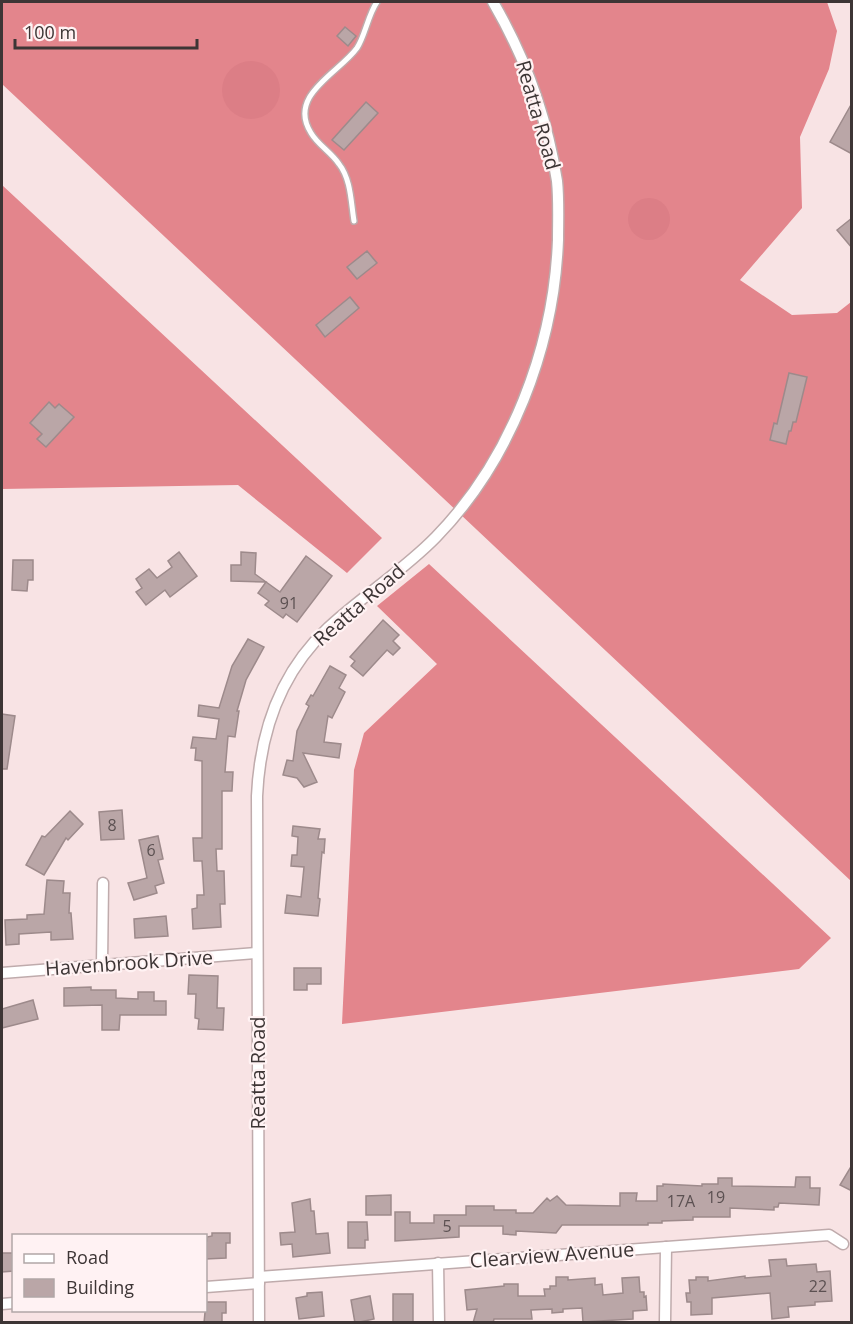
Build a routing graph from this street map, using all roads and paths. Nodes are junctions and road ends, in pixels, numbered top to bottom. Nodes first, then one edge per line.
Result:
1 (377, 2) edge
2 (493, 2) edge
3 (354, 221) dead end
4 (103, 884) dead end
5 (257, 953) junction
6 (102, 964) junction
7 (2, 973) edge
8 (843, 1244) dead end
9 (666, 1247) junction
10 (438, 1263) junction
11 (259, 1280) junction
12 (207, 1287) edge
13 (259, 1323) edge
14 (439, 1323) edge
15 (665, 1323) edge

1 - 3 lane
2 - 5 street, Reatta Road
4 - 6 street
5 - 6 street, Havenbrook Drive
5 - 11 street, Reatta Road
6 - 7 street, Havenbrook Drive
8 - 9 street, Clearview Avenue
9 - 10 street, Clearview Avenue
9 - 15 street
10 - 11 street, Clearview Avenue
10 - 14 street
11 - 12 street, Clearview Avenue
11 - 13 street, Reatta Road

